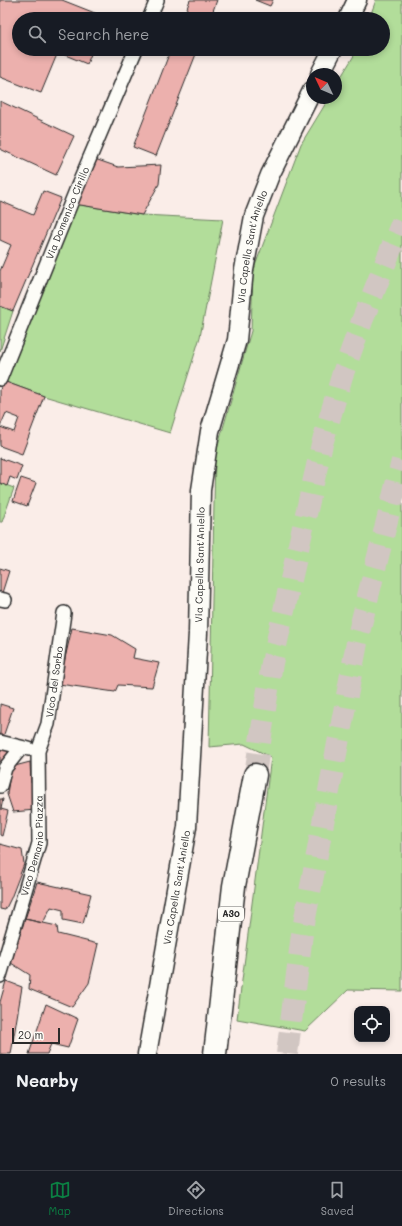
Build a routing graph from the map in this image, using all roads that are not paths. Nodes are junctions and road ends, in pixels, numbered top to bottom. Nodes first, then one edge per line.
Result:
1 (157, 0) edge
2 (357, 0) edge
3 (152, 12) edge
4 (351, 12) edge
5 (133, 56) edge
6 (329, 56) edge
7 (323, 68) edge
8 (306, 103) edge
9 (0, 379) edge
10 (64, 612) dead end
11 (0, 742) edge
12 (21, 748) junction
13 (38, 751) junction
14 (255, 775) tunnel mouth
15 (0, 786) edge
16 (0, 976) edge
17 (147, 1054) edge
18 (215, 1054) edge

1 - 3 street
2 - 4 main road
5 - 9 street, Via Domenico Cirillo
6 - 7 main road
8 - 17 main road, Via Capella Sant'Aniello
10 - 13 street, Vico del Sorbo
11 - 12 street
12 - 13 street
12 - 15 street
13 - 16 street, Vico Demanio Piazza
14 - 18 highway, A30

